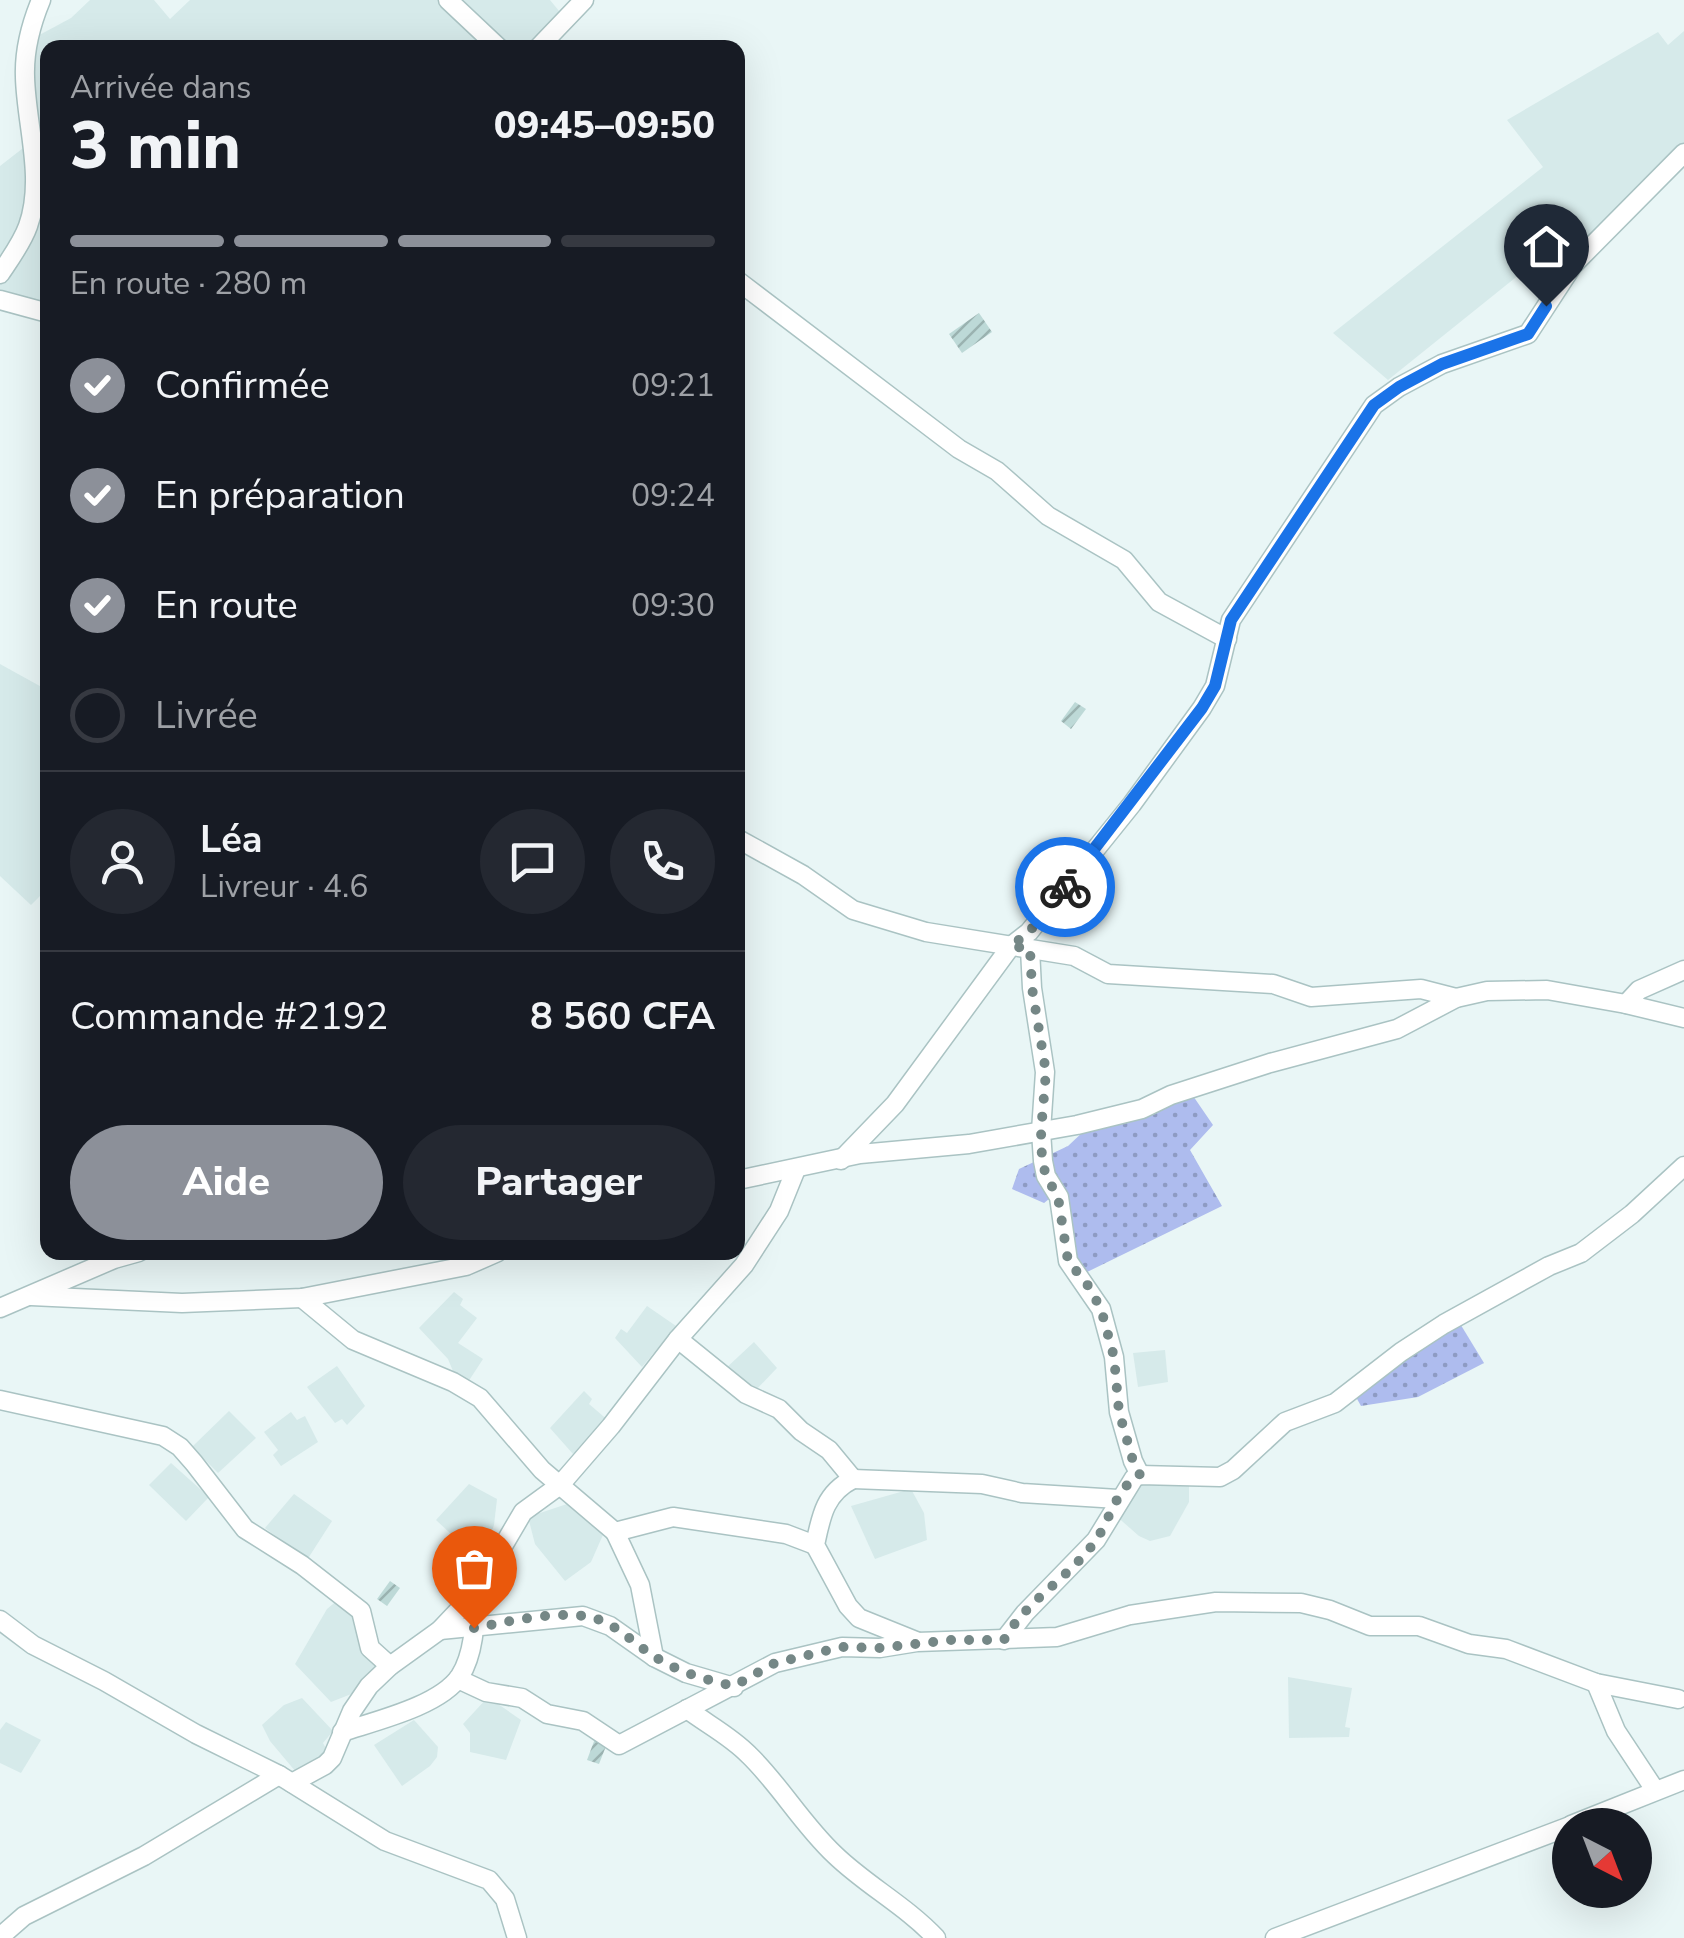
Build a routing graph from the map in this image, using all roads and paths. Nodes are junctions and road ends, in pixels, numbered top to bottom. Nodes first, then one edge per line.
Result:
1 (41, 0) edge
2 (448, 0) edge
3 (584, 0) edge
4 (490, 40) edge
5 (546, 40) edge
6 (1684, 153) edge
7 (0, 274) edge
8 (745, 286) edge
9 (0, 300) edge
10 (40, 310) edge
11 (1227, 639) junction
12 (745, 843) edge
13 (1021, 948) junction
14 (1684, 970) edge
15 (1456, 998) junction
16 (1626, 1004) junction
17 (1684, 1018) edge
18 (1041, 1131) junction
19 (841, 1160) junction
20 (1684, 1166) edge
21 (796, 1168) junction
22 (745, 1179) edge
23 (112, 1260) edge
24 (480, 1260) edge
25 (31, 1296) junction
26 (302, 1298) junction
27 (0, 1308) edge
28 (678, 1339) junction
29 (0, 1400) edge
30 (1140, 1475) junction
31 (853, 1479) junction
32 (560, 1485) junction
33 (1118, 1499) junction
34 (616, 1532) junction
35 (815, 1544) junction
36 (476, 1592) junction
37 (0, 1620) edge
38 (474, 1628) junction
39 (440, 1630) junction
40 (1004, 1640) junction
41 (917, 1642) junction
42 (654, 1657) junction
43 (390, 1666) junction
44 (458, 1678) junction
45 (1596, 1683) junction
46 (734, 1686) junction
47 (1678, 1700) dead end
48 (687, 1709) junction
49 (342, 1732) junction
50 (285, 1779) junction
51 (1684, 1780) edge
52 (1655, 1790) junction
53 (1612, 1808) edge
54 (1552, 1832) edge
55 (0, 1937) edge
56 (517, 1938) edge
57 (936, 1938) edge
58 (1275, 1938) edge

1 - 7 street
2 - 4 street
3 - 5 street
6 - 11 street
8 - 11 street
9 - 10 street
11 - 13 street
12 - 13 street
13 - 15 street
13 - 18 street
13 - 19 street
14 - 16 street
15 - 16 street
15 - 18 street
16 - 17 street
18 - 19 street
18 - 30 street
19 - 21 street
20 - 30 street
21 - 22 street
21 - 28 street
23 - 25 street
24 - 26 street
25 - 26 street
25 - 27 street
26 - 32 street
28 - 31 street
28 - 32 street
29 - 43 street
30 - 33 street
31 - 33 street
31 - 35 street
32 - 34 street
32 - 36 street
33 - 40 street
34 - 35 street
34 - 42 street
35 - 41 street
36 - 38 street
36 - 39 street
37 - 50 street
38 - 39 street
38 - 42 street
38 - 44 street
39 - 43 street
40 - 41 street
40 - 45 street
41 - 46 street
42 - 46 street
43 - 49 street
44 - 48 street
44 - 49 street
45 - 47 street
45 - 52 street
46 - 48 street
48 - 57 street
49 - 50 street
50 - 55 street
50 - 56 street
51 - 52 street
52 - 53 street
54 - 58 street

